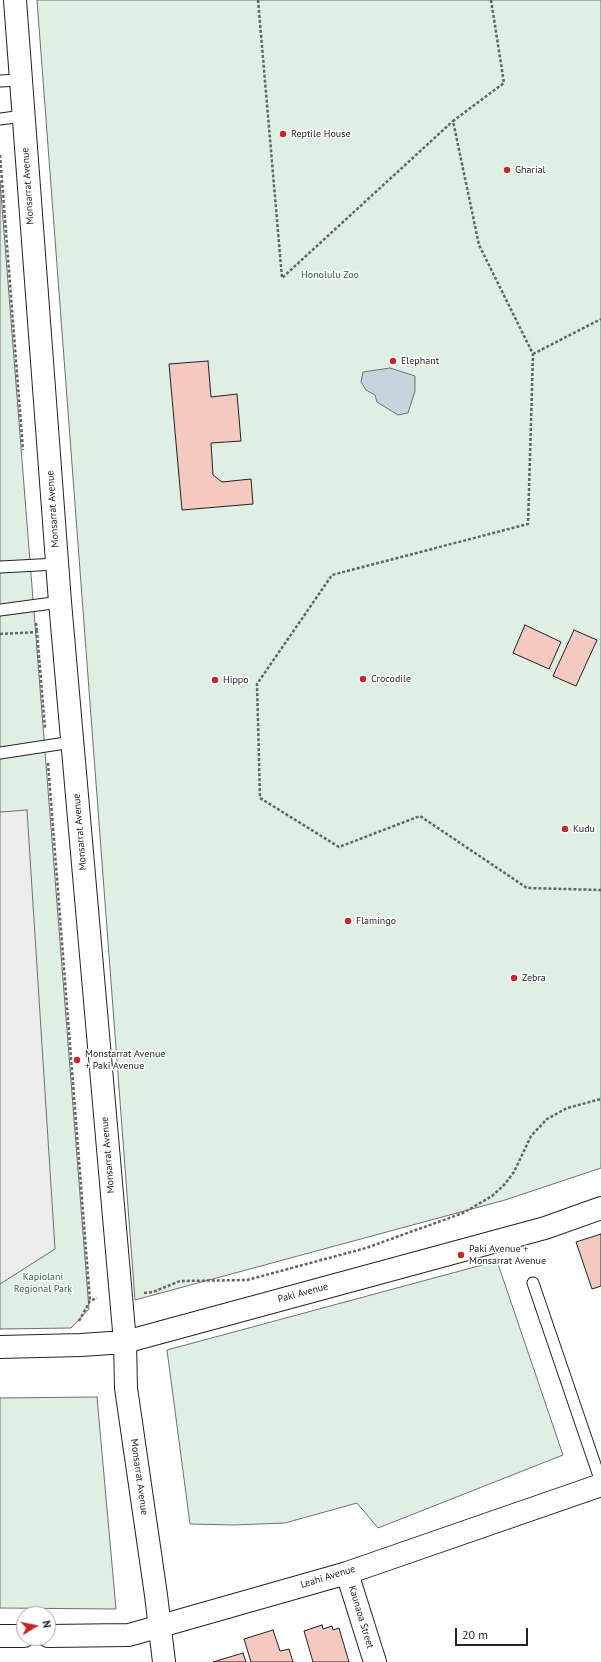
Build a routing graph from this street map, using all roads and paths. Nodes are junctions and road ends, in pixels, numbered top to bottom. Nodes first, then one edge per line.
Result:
1 (15, 0) edge
2 (258, 0) edge
3 (491, 0) edge
4 (10, 81) edge
5 (23, 116) junction
6 (0, 118) edge
7 (453, 121) junction
8 (0, 155) edge
9 (601, 319) edge
10 (533, 354) junction
11 (23, 455) dead end
12 (57, 564) junction
13 (0, 567) edge
14 (60, 602) junction
15 (0, 610) edge
16 (0, 634) edge
17 (72, 742) junction
18 (46, 746) junction
19 (0, 753) edge
20 (601, 890) edge
21 (601, 1099) edge
22 (601, 1208) edge
23 (533, 1283) dead end
24 (153, 1292) dead end
25 (90, 1301) dead end
26 (125, 1342) junction
27 (0, 1347) edge
28 (601, 1484) edge
29 (347, 1573) junction
30 (160, 1626) junction
31 (0, 1636) edge
32 (16, 1636) edge
33 (56, 1636) edge
34 (164, 1662) edge
35 (374, 1662) edge

1 - 4 street, Monsarrat Avenue
2 - 7 path
3 - 7 path
4 - 5 street, Monsarrat Avenue
5 - 6 lane
5 - 12 street, Monsarrat Avenue
7 - 10 path
8 - 11 path
9 - 10 path
10 - 20 path
12 - 13 lane
12 - 14 street, Monsarrat Avenue
14 - 15 lane
14 - 17 street, Monsarrat Avenue
16 - 18 path
17 - 18 lane
17 - 26 street, Monsarrat Avenue
18 - 19 lane
18 - 25 path
21 - 24 path
22 - 26 street, Paki Avenue
23 - 28 lane
26 - 27 street, Paki Avenue
26 - 30 street, Monsarrat Avenue
28 - 29 street, Leahi Avenue
29 - 30 street, Leahi Avenue
29 - 35 street, Kaunaoa Street
30 - 33 street, Leahi Avenue
30 - 34 street, Monsarrat Avenue
31 - 32 street

